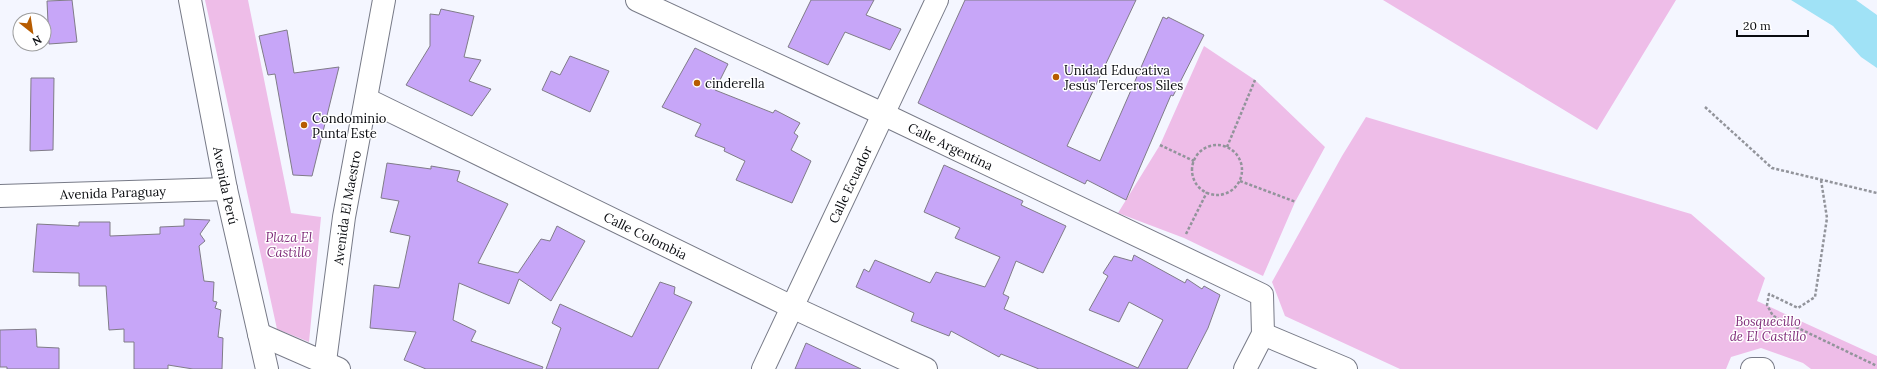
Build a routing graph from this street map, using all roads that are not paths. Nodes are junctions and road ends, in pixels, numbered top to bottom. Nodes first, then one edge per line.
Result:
1 (190, 0) edge
2 (384, 0) edge
3 (638, 0) edge
4 (937, 0) edge
5 (366, 99) junction
6 (883, 114) junction
7 (226, 189) junction
8 (0, 196) edge
9 (792, 307) junction
10 (259, 334) junction
11 (1263, 334) junction
12 (329, 367) edge
13 (267, 369) edge
14 (763, 369) edge
15 (926, 369) edge
16 (1245, 369) edge
17 (1346, 369) edge
18 (1752, 369) edge
19 (1763, 369) edge

1 - 7 street, Avenida Perú
2 - 5 street, Avenida El Maestro
3 - 6 street, Calle Argentina
4 - 6 street, Calle Ecuador
5 - 9 street, Calle Colombia
5 - 12 street, Avenida El Maestro
6 - 9 street, Calle Ecuador
6 - 11 street, Calle Argentina
7 - 8 street, Avenida Paraguay
7 - 10 street, Avenida Perú
9 - 14 street, Calle Ecuador
9 - 15 street, Calle Colombia
10 - 12 street
10 - 13 street, Avenida Perú
11 - 16 street
11 - 17 street
18 - 19 street

